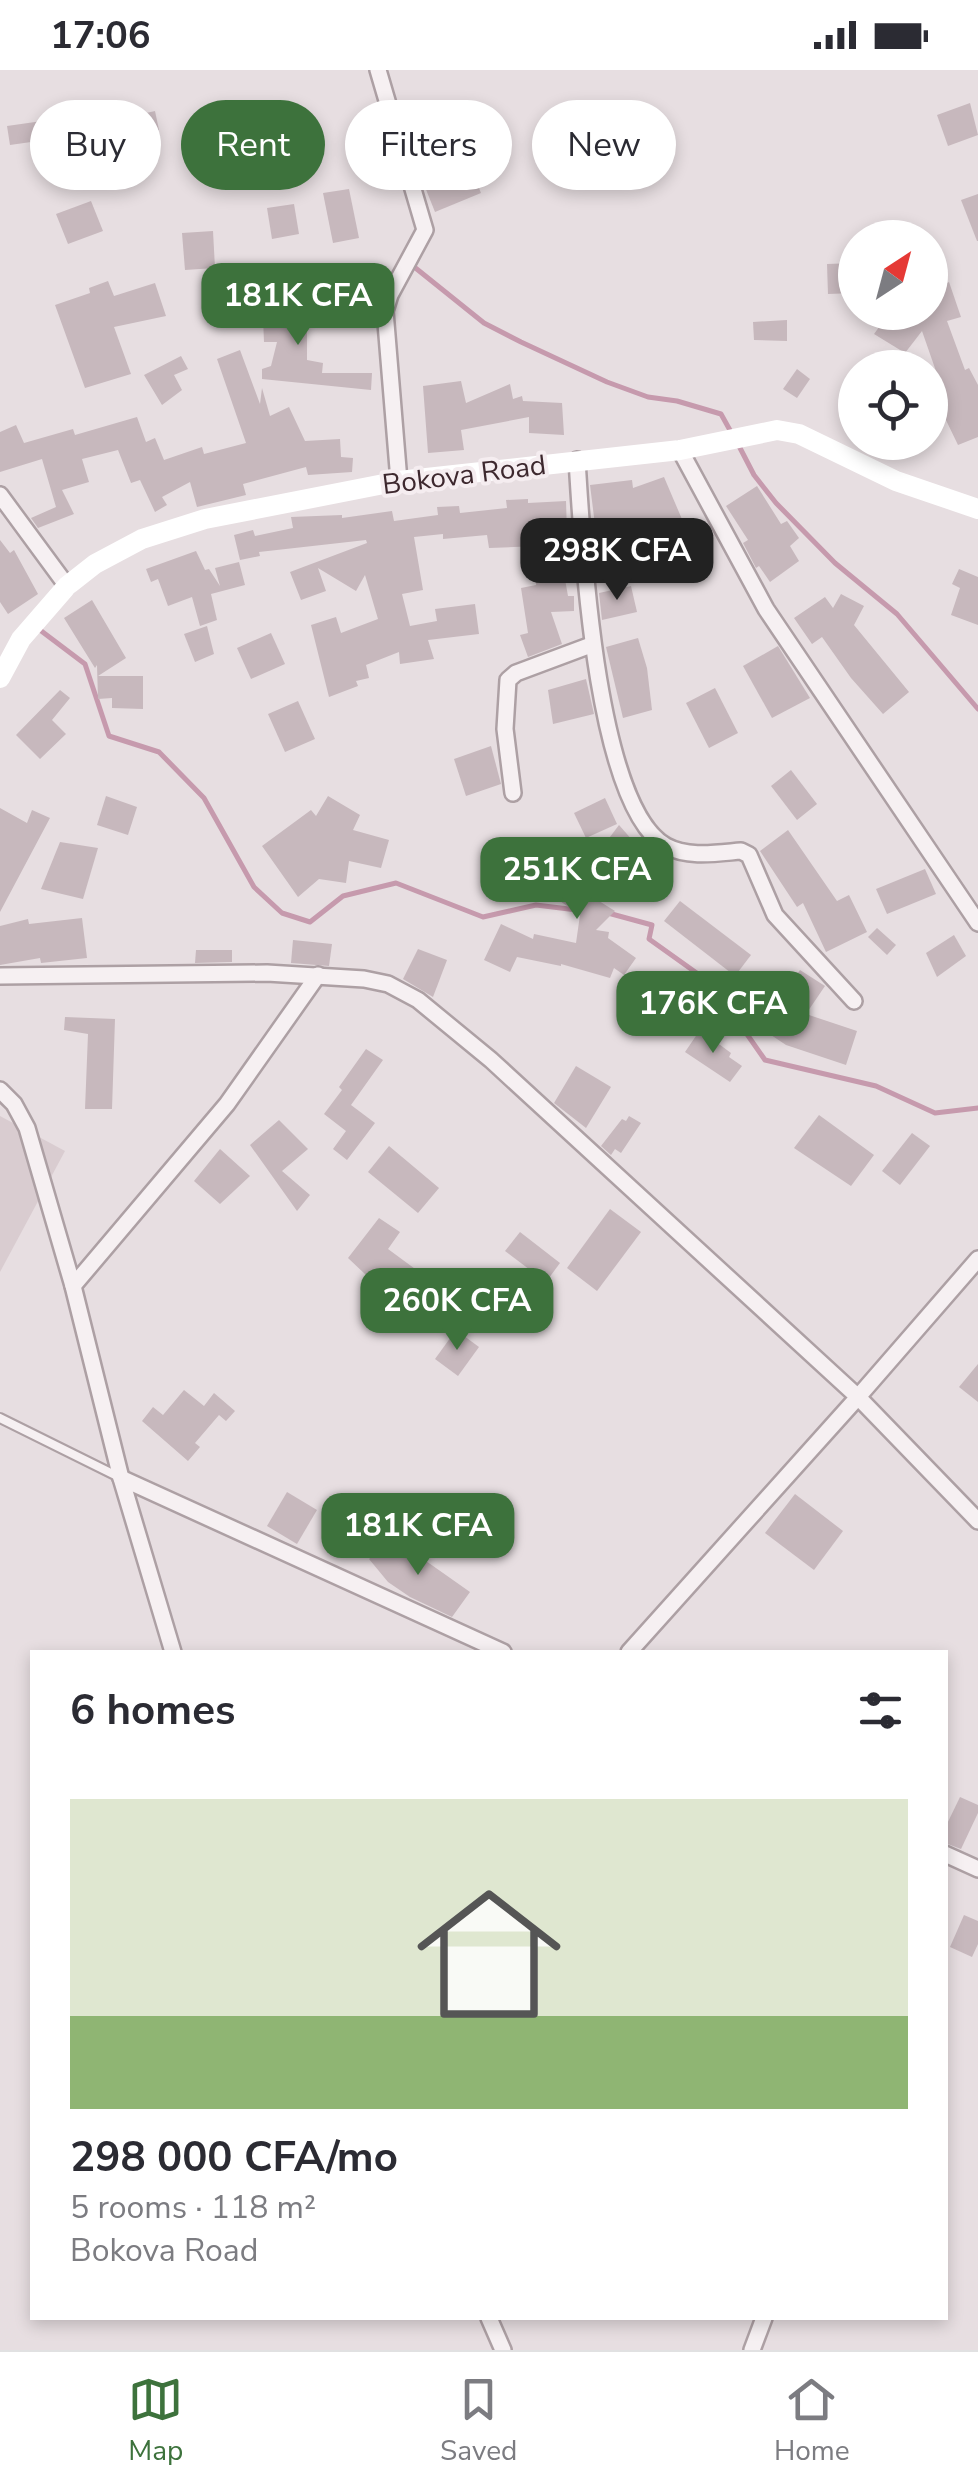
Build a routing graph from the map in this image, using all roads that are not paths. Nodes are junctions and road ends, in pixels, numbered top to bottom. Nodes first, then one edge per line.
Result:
1 (378, 70) edge
2 (680, 450) junction
3 (577, 460) junction
4 (399, 481) junction
5 (0, 496) edge
6 (978, 509) edge
7 (68, 586) junction
8 (591, 645) junction
9 (0, 678) edge
10 (513, 793) dead end
11 (978, 922) edge
12 (318, 975) junction
13 (0, 976) edge
14 (854, 1001) dead end
15 (0, 1090) edge
16 (978, 1259) edge
17 (73, 1286) junction
18 (858, 1397) junction
19 (0, 1418) edge
20 (121, 1478) junction
21 (978, 1520) edge
22 (171, 1650) edge
23 (499, 1650) edge
24 (631, 1650) edge
25 (948, 1859) edge
26 (978, 1869) edge
27 (489, 2320) edge
28 (763, 2320) edge
29 (503, 2350) edge
30 (752, 2350) edge

1 - 4 street
2 - 3 street, Bokova Road
2 - 6 street, Bokova Road
2 - 11 street
3 - 4 street, Bokova Road
3 - 8 street
4 - 7 street, Bokova Road
5 - 7 street
7 - 9 street, Bokova Road
8 - 10 street
8 - 14 street
12 - 13 street
12 - 17 street
12 - 18 street
15 - 17 street
16 - 18 street
17 - 20 street
18 - 21 street
18 - 24 street
19 - 20 lane
20 - 22 street
20 - 23 street
25 - 26 street
27 - 29 street
28 - 30 street

